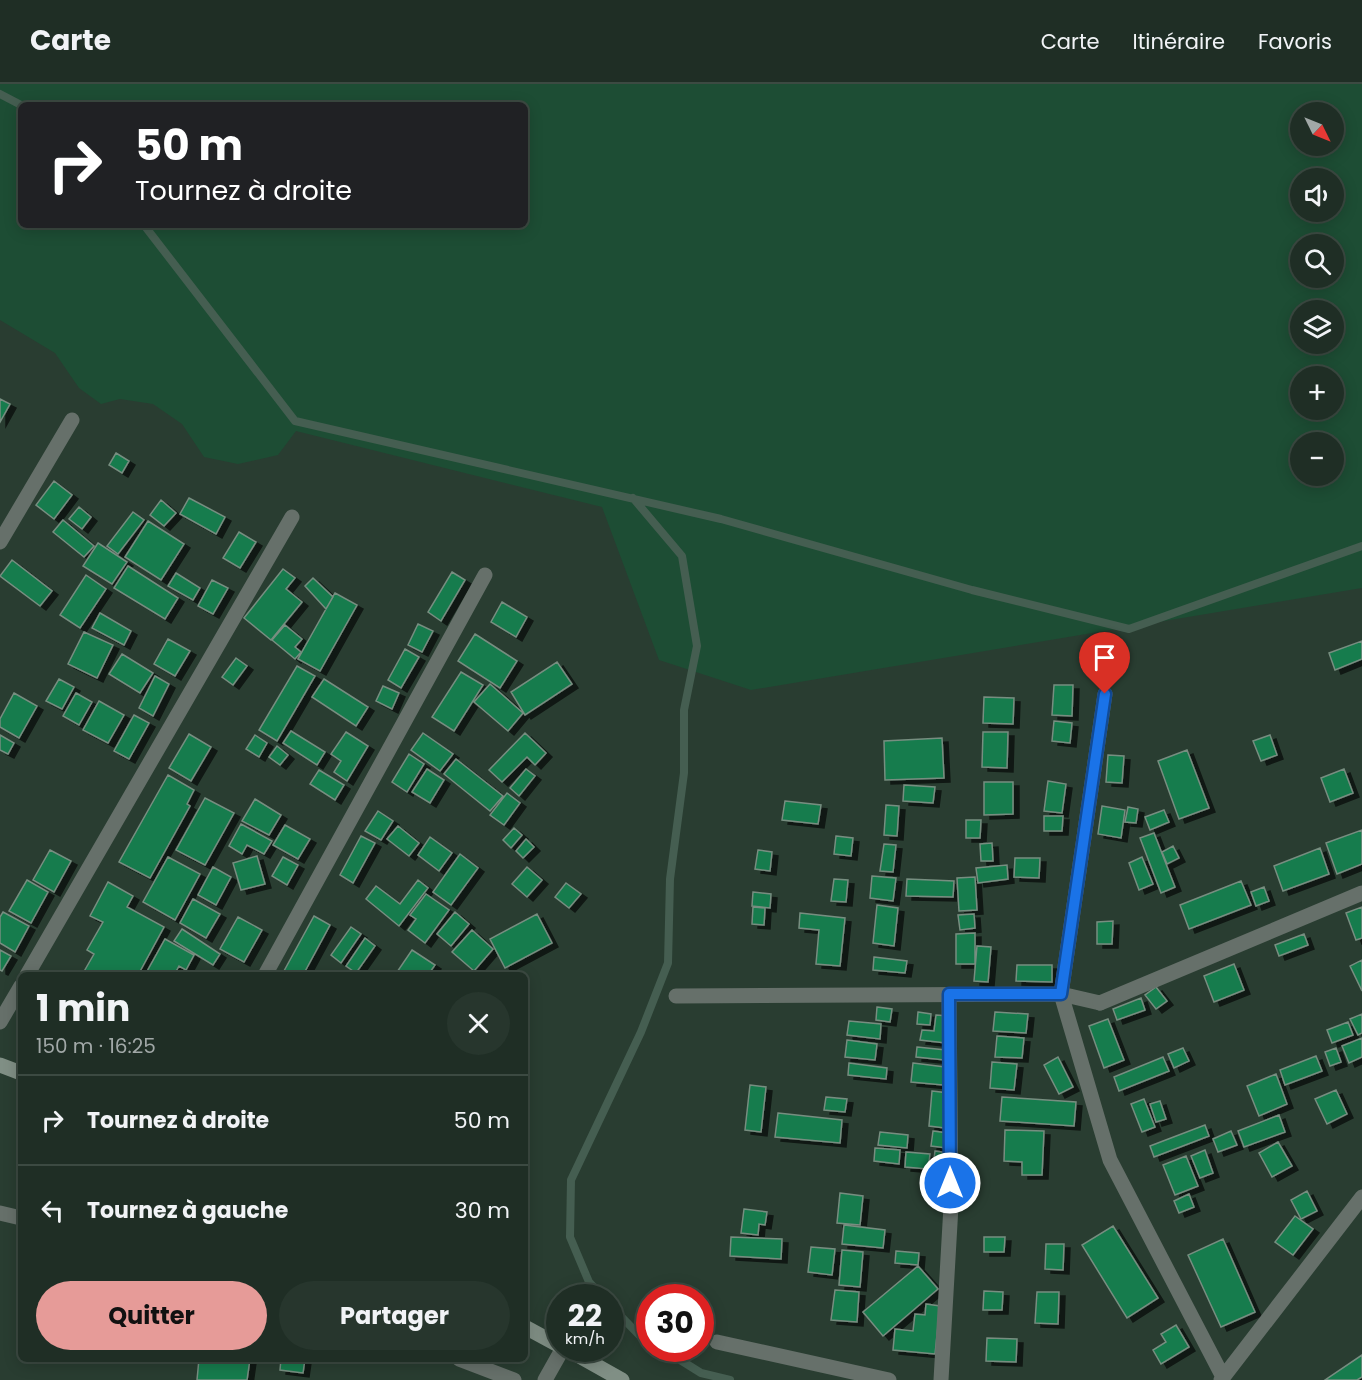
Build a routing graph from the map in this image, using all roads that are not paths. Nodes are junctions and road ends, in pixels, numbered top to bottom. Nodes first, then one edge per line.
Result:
1 (72, 420) dead end
2 (292, 517) dead end
3 (0, 542) edge
4 (485, 575) dead end
5 (1105, 694) dead end
6 (1362, 893) edge
7 (29, 972) edge
8 (267, 972) edge
9 (18, 991) edge
10 (949, 994) junction
11 (1061, 994) junction
12 (676, 996) dead end
13 (0, 1022) edge
14 (0, 1065) edge
15 (18, 1072) edge
16 (1362, 1197) edge
17 (0, 1213) edge
18 (18, 1217) edge
19 (528, 1329) edge
20 (546, 1338) edge
21 (717, 1342) dead end
22 (467, 1362) edge
23 (556, 1362) edge
24 (589, 1362) edge
25 (1222, 1379) edge
26 (514, 1380) edge
27 (545, 1380) edge
28 (622, 1380) edge
29 (889, 1380) edge
30 (941, 1380) edge

1 - 3 street
2 - 7 street
4 - 8 street
5 - 11 street
6 - 11 street
9 - 13 street
10 - 11 street
10 - 12 street
10 - 30 street
11 - 25 street
14 - 15 main road
16 - 25 street
17 - 18 street
19 - 20 main road
21 - 29 street
22 - 26 street
23 - 27 street
24 - 28 main road

